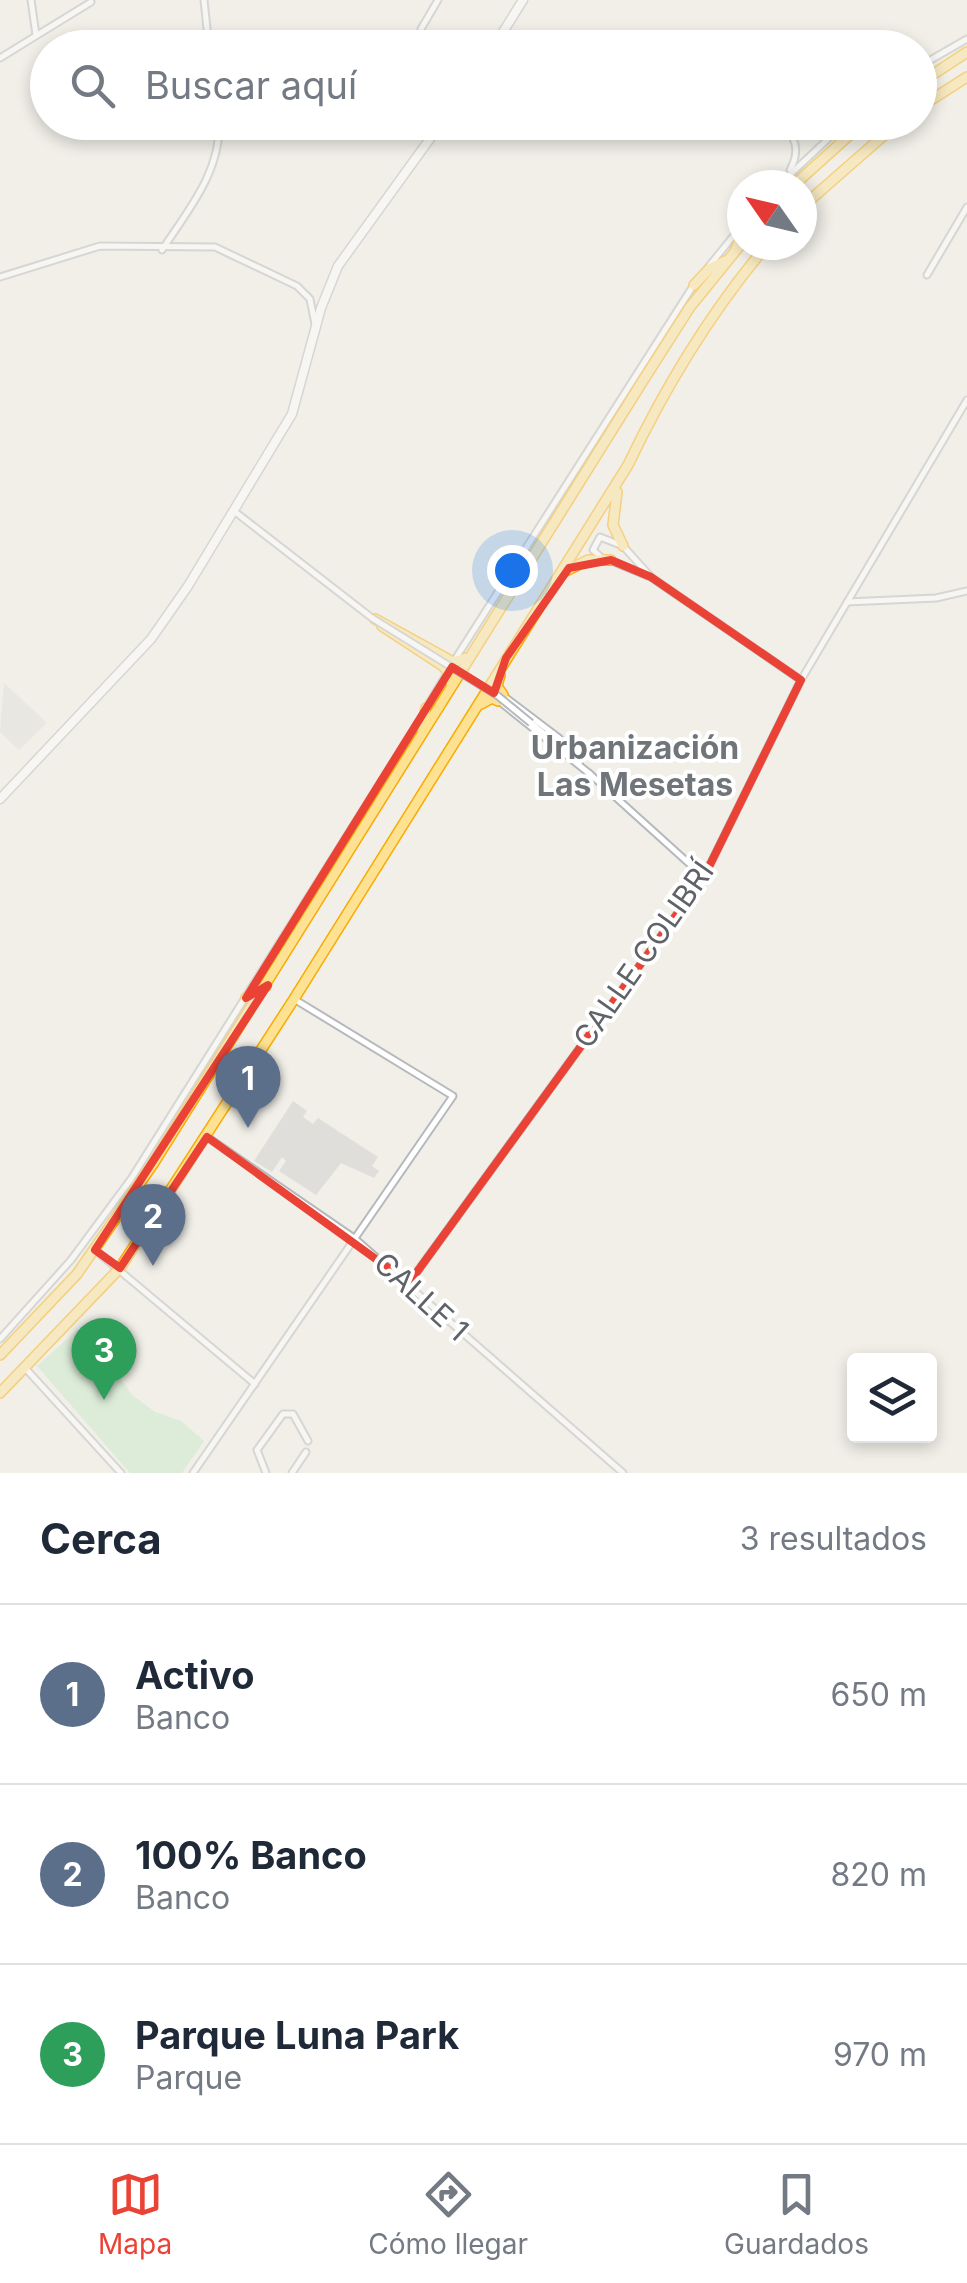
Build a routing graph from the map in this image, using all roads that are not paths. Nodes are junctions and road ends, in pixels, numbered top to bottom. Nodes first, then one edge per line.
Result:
1 (31, 0) edge
2 (204, 0) edge
3 (438, 0) edge
4 (522, 0) edge
5 (90, 2) edge
6 (421, 28) dead end
7 (35, 30) edge
8 (44, 30) edge
9 (207, 30) edge
10 (504, 30) edge
11 (30, 39) edge
12 (967, 39) edge
13 (967, 52) edge
14 (937, 56) edge
15 (0, 58) edge
16 (937, 72) edge
17 (967, 77) edge
18 (937, 96) edge
19 (217, 140) edge
20 (429, 140) edge
21 (794, 140) edge
22 (827, 140) edge
23 (841, 140) edge
24 (878, 140) edge
25 (790, 170) edge
26 (798, 170) edge
27 (803, 170) edge
28 (817, 194) edge
29 (967, 207) edge
30 (727, 245) edge
31 (162, 250) junction
32 (728, 260) joint
33 (756, 260) edge
34 (927, 275) dead end
35 (0, 278) edge
36 (694, 284) junction
37 (315, 332) junction
38 (967, 400) edge
39 (628, 465) junction
40 (234, 511) junction
41 (623, 546) junction
42 (611, 560) junction
43 (652, 576) junction
44 (554, 584) junction
45 (967, 591) edge
46 (847, 602) junction
47 (372, 618) junction
48 (473, 651) junction
49 (506, 658) junction
50 (451, 667) junction
51 (800, 680) junction
52 (450, 686) junction
53 (501, 698) junction
54 (426, 708) junction
55 (467, 722) junction
56 (420, 736) junction
57 (579, 763) junction
58 (590, 774) junction
59 (0, 799) edge
60 (704, 877) junction
61 (268, 985) junction
62 (246, 998) junction
63 (294, 999) junction
64 (207, 1137) junction
65 (354, 1238) junction
66 (95, 1250) junction
67 (120, 1268) junction
68 (409, 1283) junction
69 (0, 1339) edge
70 (0, 1355) edge
71 (27, 1370) junction
72 (255, 1384) junction
73 (0, 1394) edge
74 (308, 1442) dead end
75 (306, 1452) dead end
76 (121, 1473) edge
77 (192, 1473) edge
78 (266, 1473) edge
79 (292, 1473) edge
80 (623, 1473) edge

1 - 7 street
2 - 9 street
3 - 6 street
4 - 10 main road
5 - 8 street
11 - 15 street
12 - 14 street
13 - 16 highway
17 - 18 highway
19 - 31 street
20 - 37 main road
21 - 25 street
22 - 26 street
23 - 27 highway
24 - 28 highway
29 - 34 street
30 - 36 street
31 - 35 street
31 - 37 street
32 - 36 highway
32 - 48 highway
33 - 39 highway
36 - 50 street
37 - 40 main road
38 - 46 street, CALLE COLIBRÍ
39 - 41 highway
39 - 44 highway
40 - 47 street
40 - 59 main road
41 - 42 street
41 - 43 street
42 - 43 street
42 - 44 highway
43 - 51 street
44 - 49 highway
45 - 46 street
46 - 51 street, CALLE COLIBRÍ
47 - 50 highway
47 - 57 street, bridge
48 - 50 highway
48 - 52 highway
49 - 53 highway
49 - 55 highway
50 - 52 highway
50 - 54 street
51 - 60 street, CALLE COLIBRÍ
52 - 56 highway
53 - 55 highway
53 - 57 street
53 - 58 street
54 - 56 highway
54 - 62 street
55 - 63 highway
56 - 61 highway
57 - 58 street
58 - 60 street
60 - 68 street, CALLE COLIBRÍ
61 - 62 highway
61 - 66 highway
62 - 69 street
63 - 64 highway
63 - 65 street
64 - 65 street, CALLE 1
64 - 67 highway
65 - 68 street, CALLE 1
65 - 72 street
66 - 67 street
66 - 70 highway
67 - 71 highway
67 - 72 street
68 - 80 street, CALLE 1
71 - 73 highway
71 - 76 street
72 - 77 street
74 - 78 street
75 - 79 street

